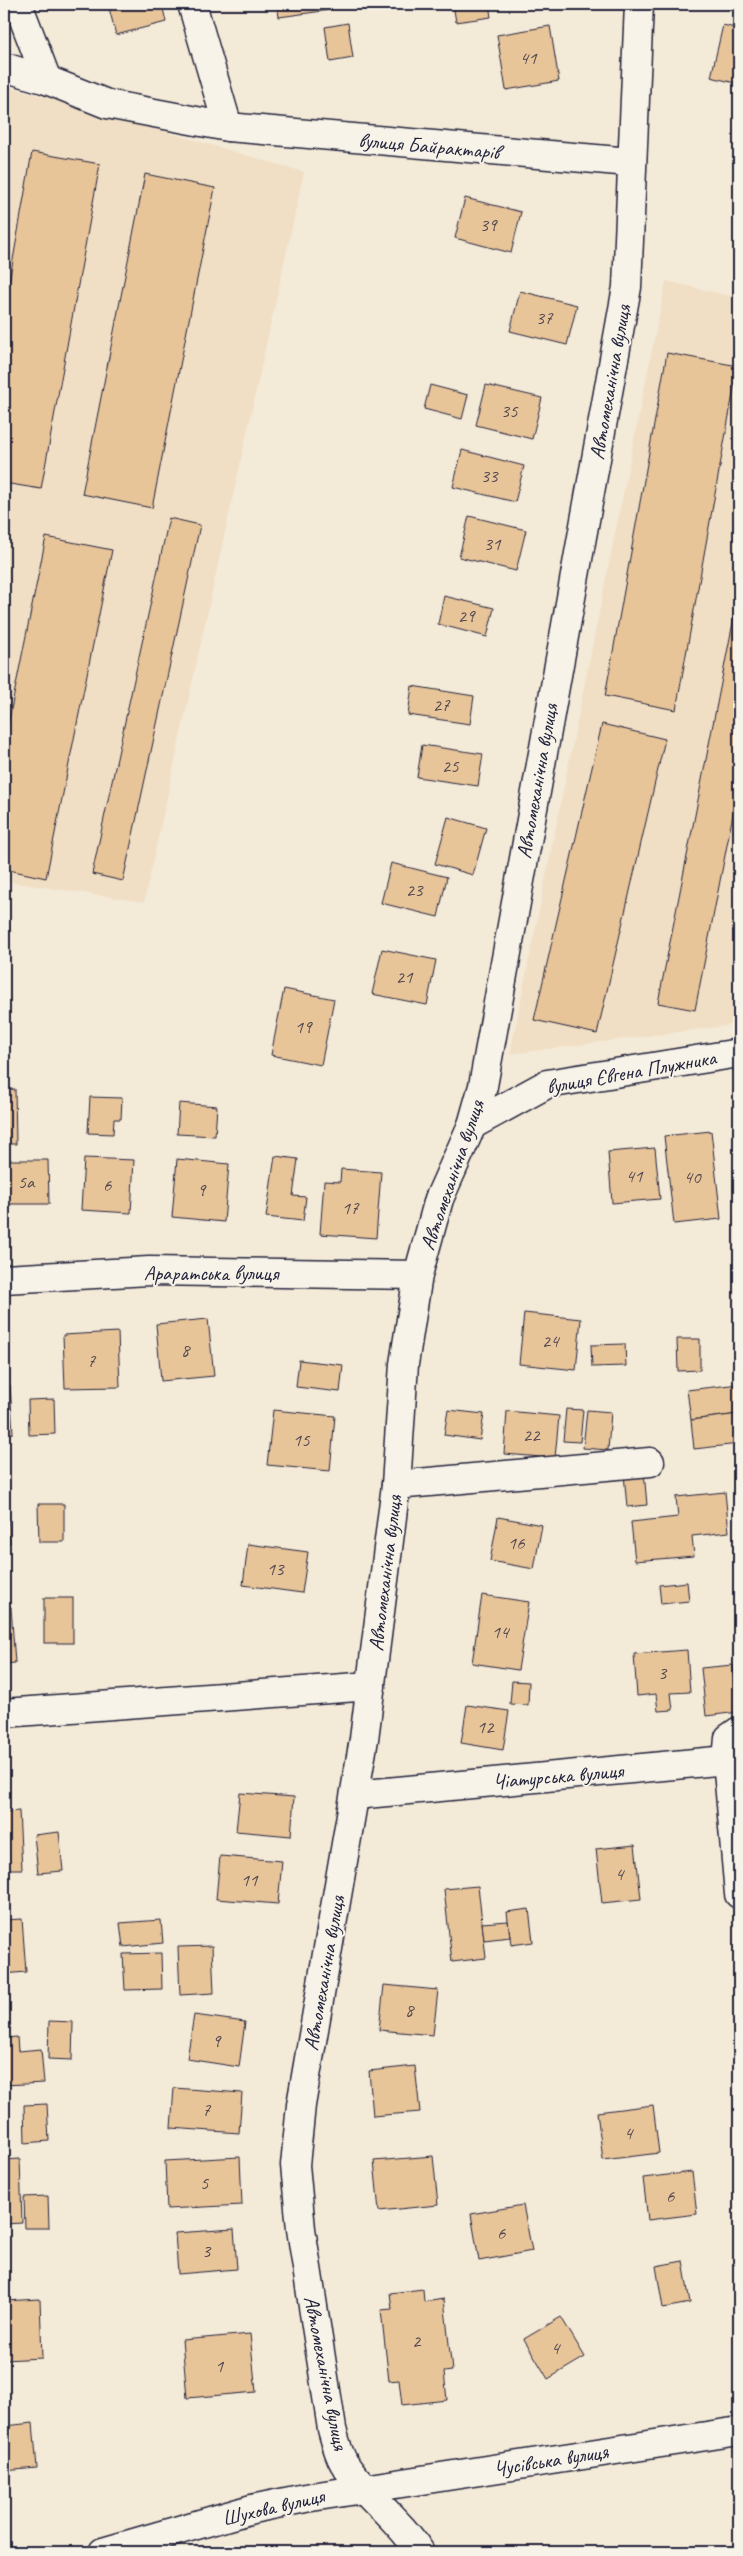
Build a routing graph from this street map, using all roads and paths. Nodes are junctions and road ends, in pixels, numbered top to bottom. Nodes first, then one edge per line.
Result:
1 (18, 4) edge
2 (192, 4) edge
3 (639, 4) edge
4 (4, 67) edge
5 (47, 80) junction
6 (228, 127) junction
7 (630, 162) junction
8 (739, 1053) edge
9 (472, 1125) junction
10 (418, 1275) junction
11 (4, 1278) edge
12 (650, 1462) dead end
13 (396, 1486) junction
14 (371, 1686) junction
15 (4, 1713) edge
16 (739, 1731) edge
17 (727, 1760) junction
18 (355, 1795) junction
19 (739, 1894) edge
20 (739, 2431) edge
21 (363, 2490) junction
22 (103, 2552) edge
23 (420, 2552) edge

1 - 5 street
2 - 6 street
3 - 7 street, Автомеханічна вулиця
4 - 5 street, вулиця Байрактарів
5 - 6 street, вулиця Байрактарів
6 - 7 street, вулиця Байрактарів
7 - 9 street, Автомеханічна вулиця
8 - 9 street, вулиця Євгена Плужника
9 - 10 street, Автомеханічна вулиця
10 - 11 street, Араратська вулиця
10 - 13 street, Автомеханічна вулиця
12 - 13 street
13 - 14 street, Автомеханічна вулиця
14 - 15 street
14 - 18 street, Автомеханічна вулиця
16 - 17 street
17 - 18 street, Чіатурська вулиця
17 - 19 street
18 - 21 street, Автомеханічна вулиця
20 - 21 street, Чусівська вулиця
21 - 22 street, Шухова вулиця
21 - 23 street

